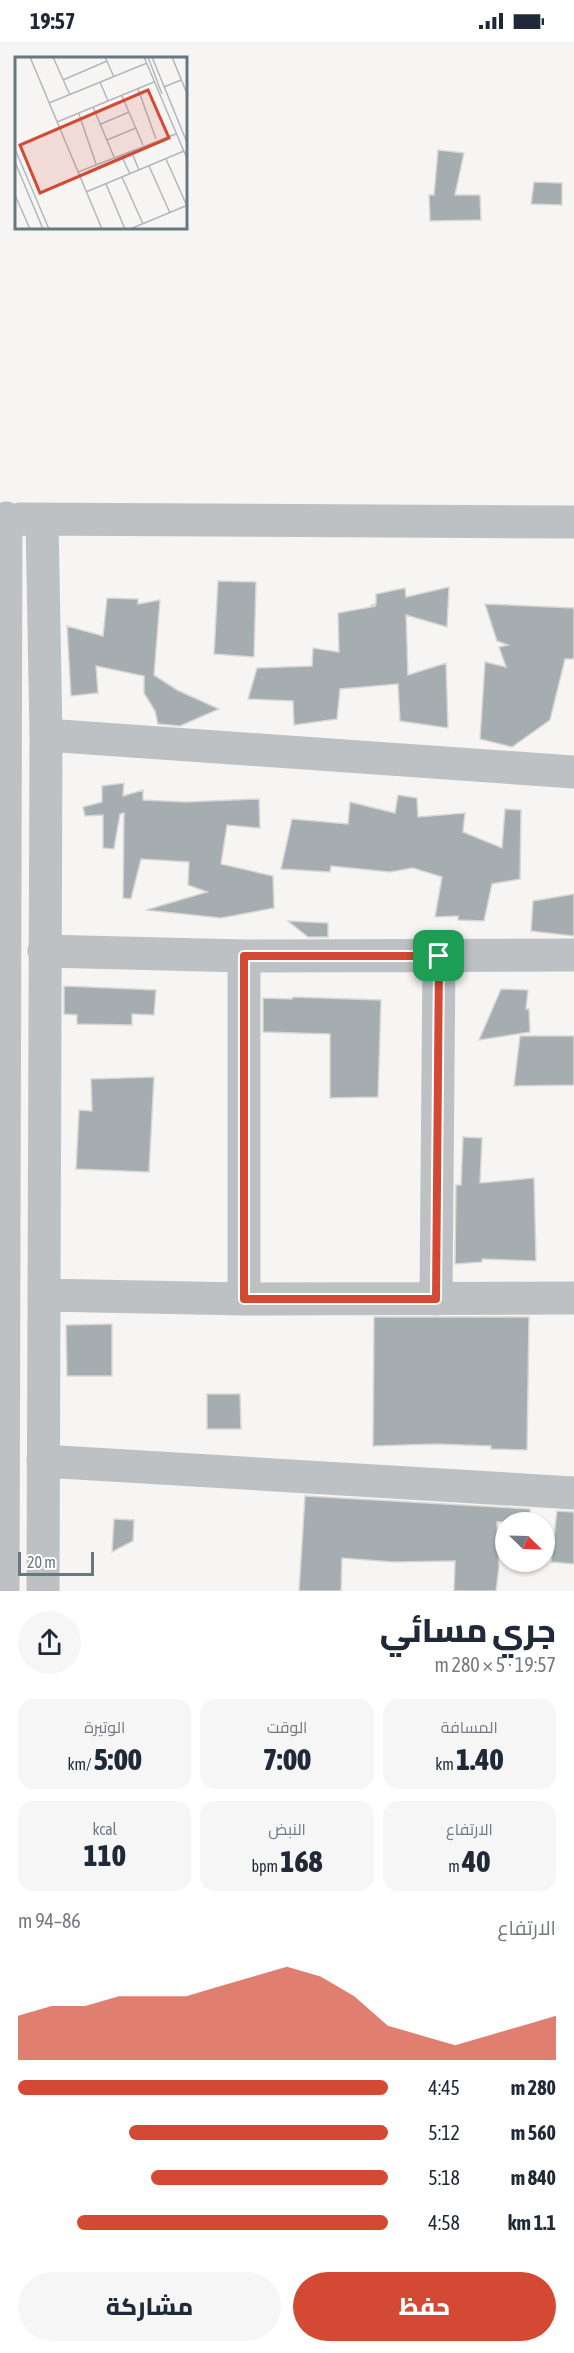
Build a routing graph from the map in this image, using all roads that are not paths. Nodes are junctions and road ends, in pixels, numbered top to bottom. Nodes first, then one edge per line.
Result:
1 (3, 518) edge
2 (42, 519) junction
3 (574, 522) edge
4 (46, 735) junction
5 (574, 772) edge
6 (44, 951) junction
7 (574, 955) edge
8 (244, 956) junction
9 (439, 956) junction
10 (3, 1034) edge
11 (2, 1149) edge
12 (44, 1295) junction
13 (574, 1298) edge
14 (244, 1299) junction
15 (436, 1299) junction
16 (43, 1461) junction
17 (574, 1493) edge
18 (3, 1591) edge
19 (43, 1591) edge

1 - 2 street
1 - 10 street
2 - 3 street
2 - 4 street
4 - 5 street
4 - 6 street
6 - 8 street
6 - 12 street
7 - 9 street
8 - 9 street
8 - 14 street
9 - 15 street
10 - 11 street
11 - 18 street
12 - 14 street
12 - 16 street
13 - 15 street
14 - 15 street
16 - 17 street
16 - 19 street

